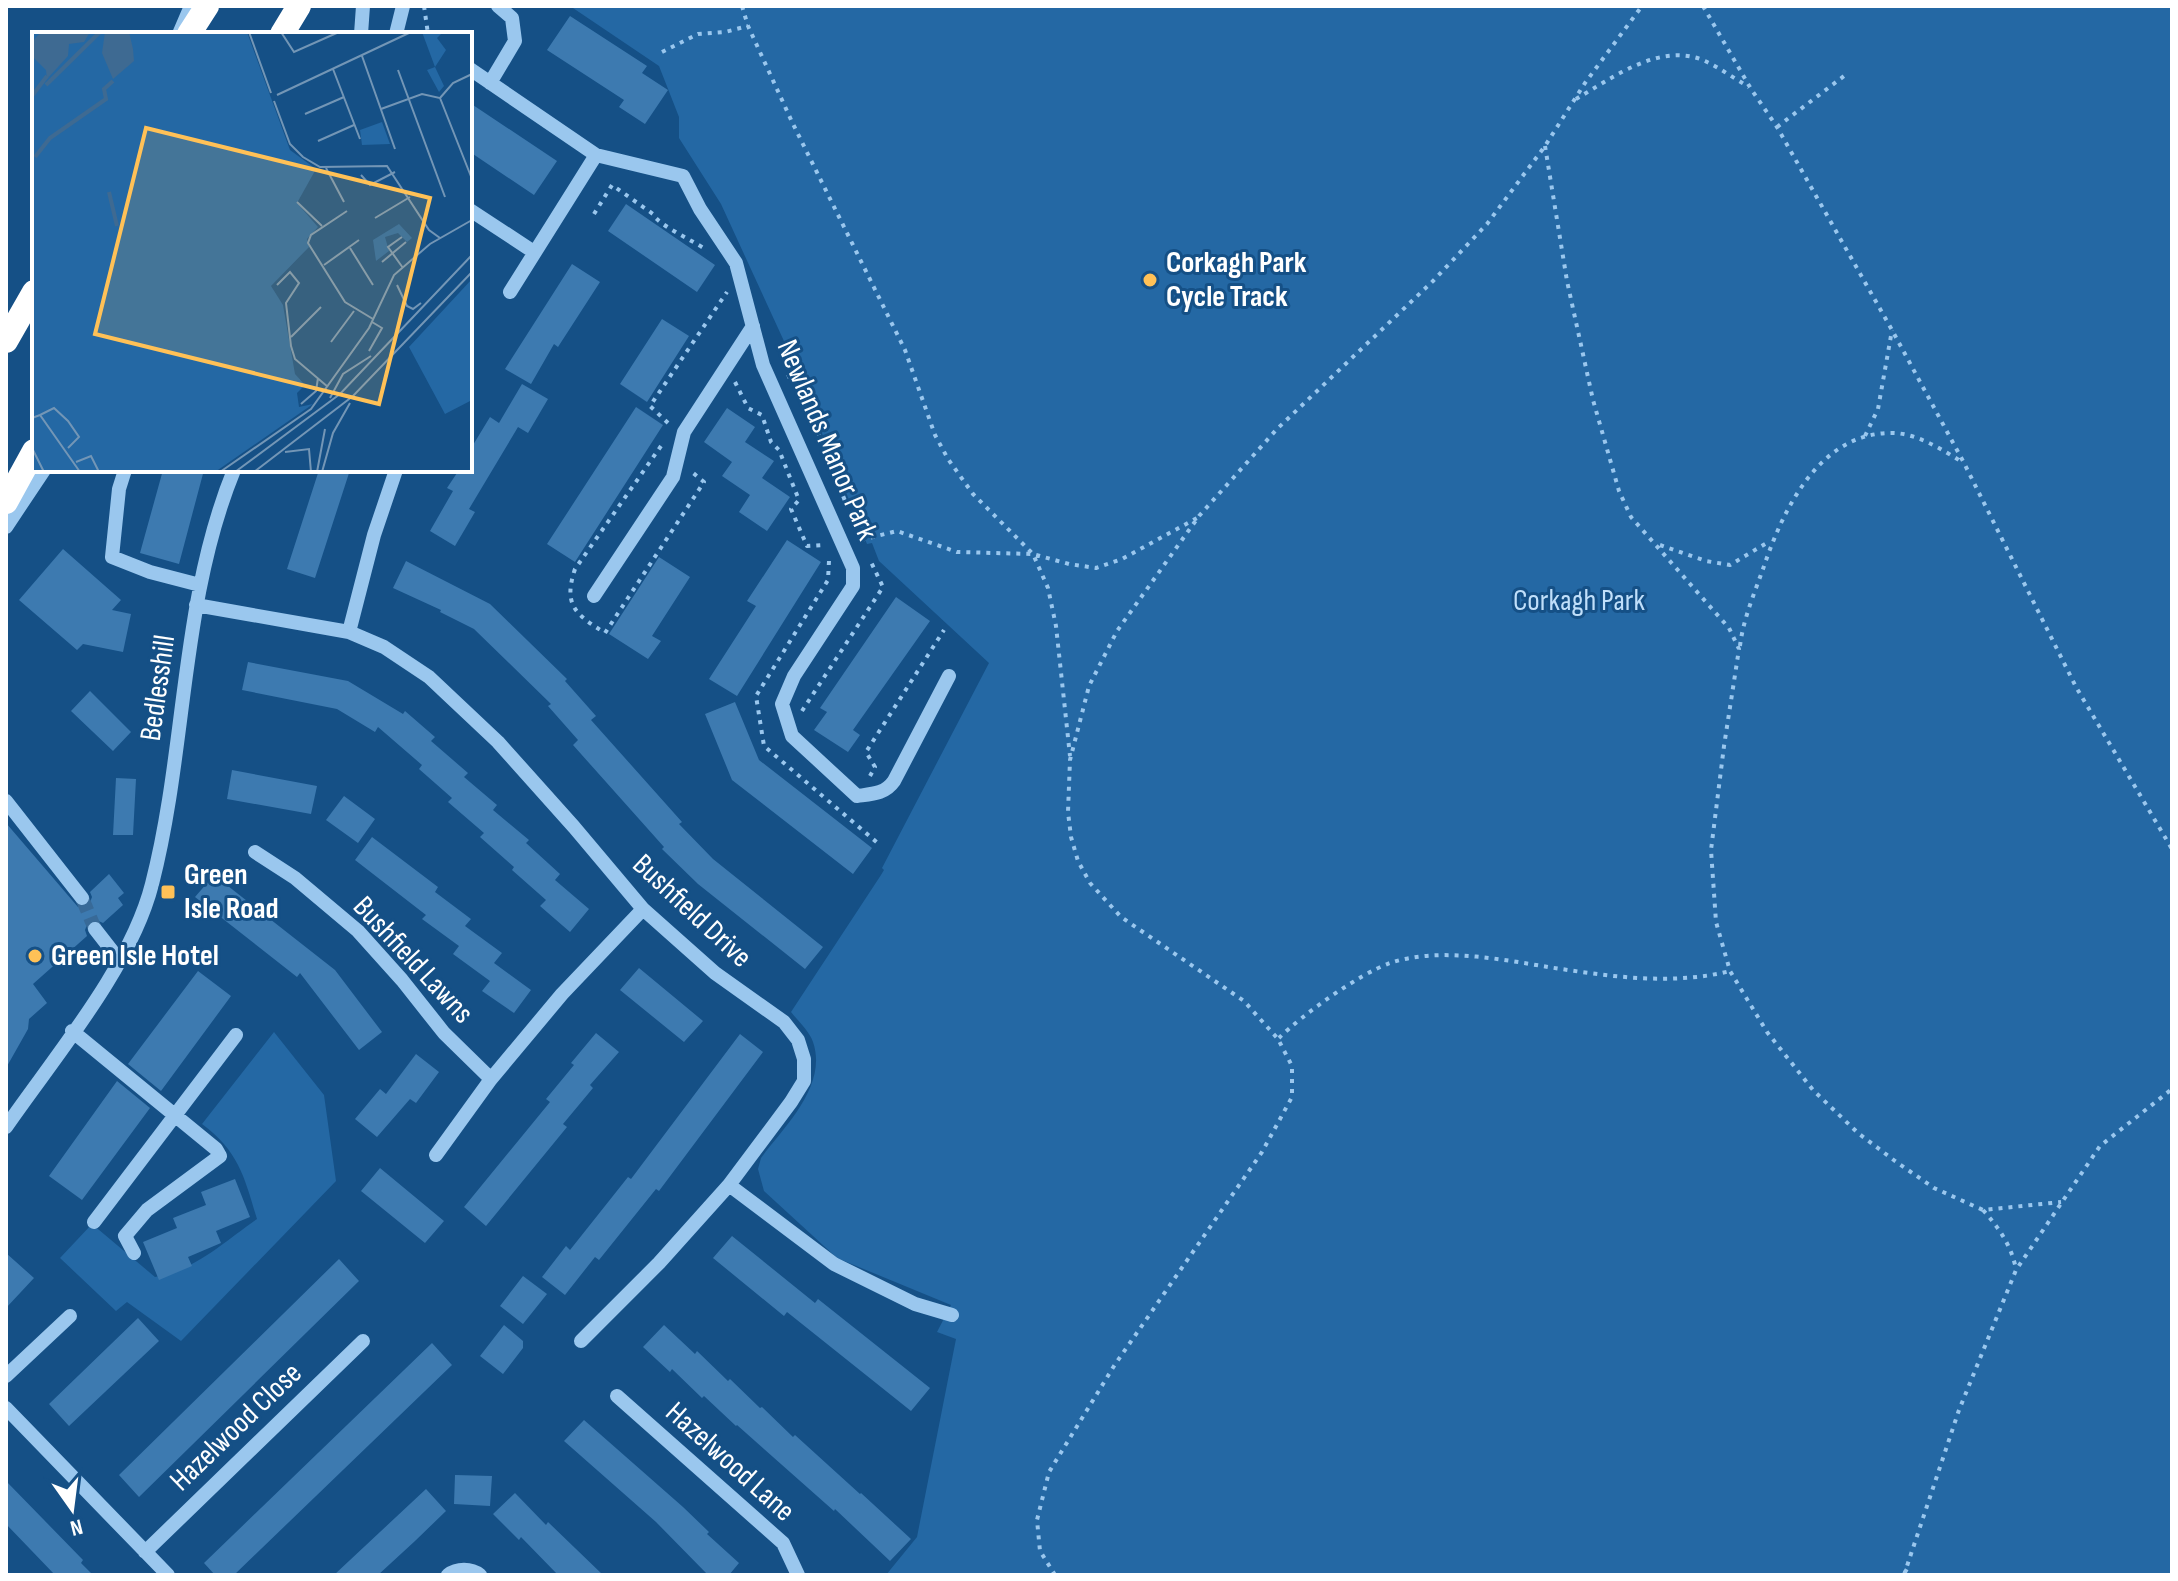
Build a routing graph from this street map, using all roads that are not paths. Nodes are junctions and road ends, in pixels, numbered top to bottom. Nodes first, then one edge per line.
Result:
1 (191, 6) edge
2 (207, 6) edge
3 (299, 6) edge
4 (363, 6) edge
5 (403, 6) edge
6 (498, 6) edge
7 (180, 32) edge
8 (190, 32) edge
9 (283, 32) edge
10 (361, 32) edge
11 (396, 32) edge
12 (472, 70) edge
13 (490, 83) junction
14 (596, 155) junction
15 (472, 211) edge
16 (534, 252) junction
17 (510, 292) dead end
18 (32, 296) edge
19 (753, 326) junction
20 (6, 341) edge
21 (32, 455) edge
22 (43, 472) edge
23 (124, 472) edge
24 (233, 472) edge
25 (395, 472) edge
26 (6, 502) edge
27 (6, 527) edge
28 (200, 585) junction
29 (594, 596) dead end
30 (196, 605) junction
31 (349, 632) junction
32 (949, 676) dead end
33 (6, 801) edge
34 (255, 852) dead end
35 (82, 898) tunnel mouth
36 (643, 909) junction
37 (95, 929) tunnel mouth
38 (120, 961) junction
39 (72, 1031) junction
40 (236, 1035) dead end
41 (491, 1079) junction
42 (175, 1115) junction
43 (6, 1127) edge
44 (436, 1155) dead end
45 (729, 1185) junction
46 (94, 1222) dead end
47 (134, 1253) dead end
48 (952, 1315) dead end
49 (70, 1316) dead end
50 (363, 1341) dead end
51 (581, 1341) dead end
52 (6, 1376) edge
53 (617, 1396) dead end
54 (6, 1408) edge
55 (145, 1552) junction
56 (168, 1575) edge
57 (448, 1575) edge
58 (480, 1575) edge
59 (798, 1575) edge

1 - 7 street
2 - 8 highway
3 - 9 highway
4 - 10 street
5 - 11 street
6 - 13 street
12 - 13 street
13 - 14 street
14 - 16 street
14 - 19 street, Newlands Manor Park
15 - 16 street
16 - 17 street
18 - 20 highway
19 - 29 street
19 - 32 street, Newlands Manor Park
21 - 26 highway
22 - 27 street
23 - 28 street
24 - 28 street, Bedlesshill
25 - 31 street
28 - 30 street, Bedlesshill
30 - 31 street, Bushfield Drive
30 - 38 street, Bedlesshill
31 - 36 street, Bushfield Drive
33 - 35 street
34 - 41 street, Bushfield Lawns
36 - 41 street
36 - 45 street, Bushfield Drive
37 - 38 street
38 - 39 street, Bedlesshill
39 - 42 street
39 - 43 street, Bedlesshill
40 - 42 street
41 - 44 street
42 - 46 street
42 - 47 street
45 - 48 street
45 - 51 street, Bushfield Drive
49 - 52 street
50 - 55 street, Hazelwood Close
53 - 59 street, Hazelwood Lane
54 - 55 street
55 - 56 street
57 - 58 street

